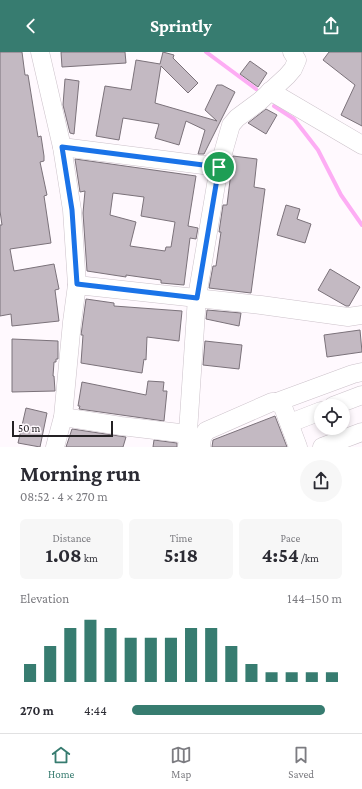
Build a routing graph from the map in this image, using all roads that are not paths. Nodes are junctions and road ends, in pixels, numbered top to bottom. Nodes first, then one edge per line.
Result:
1 (40, 52) edge
2 (292, 52) edge
3 (270, 91) junction
4 (362, 145) edge
5 (62, 147) junction
6 (219, 167) junction
7 (77, 284) junction
8 (197, 298) junction
9 (362, 315) edge
10 (358, 373) edge
11 (362, 396) edge
12 (350, 400) edge
13 (277, 402) junction
14 (314, 414) edge
15 (63, 417) junction
16 (290, 423) junction
17 (362, 432) edge
18 (187, 440) edge
19 (55, 447) edge
20 (201, 447) edge
21 (298, 447) edge
22 (322, 447) edge

1 - 5 street
2 - 3 street
3 - 4 street
3 - 6 street
5 - 6 street
5 - 7 street
6 - 8 street
7 - 8 street
7 - 15 street
8 - 9 street
8 - 18 street
10 - 11 street
10 - 13 street
11 - 12 street
13 - 16 street
13 - 20 street
14 - 16 street
15 - 18 street
15 - 19 street
16 - 21 street
17 - 22 street

